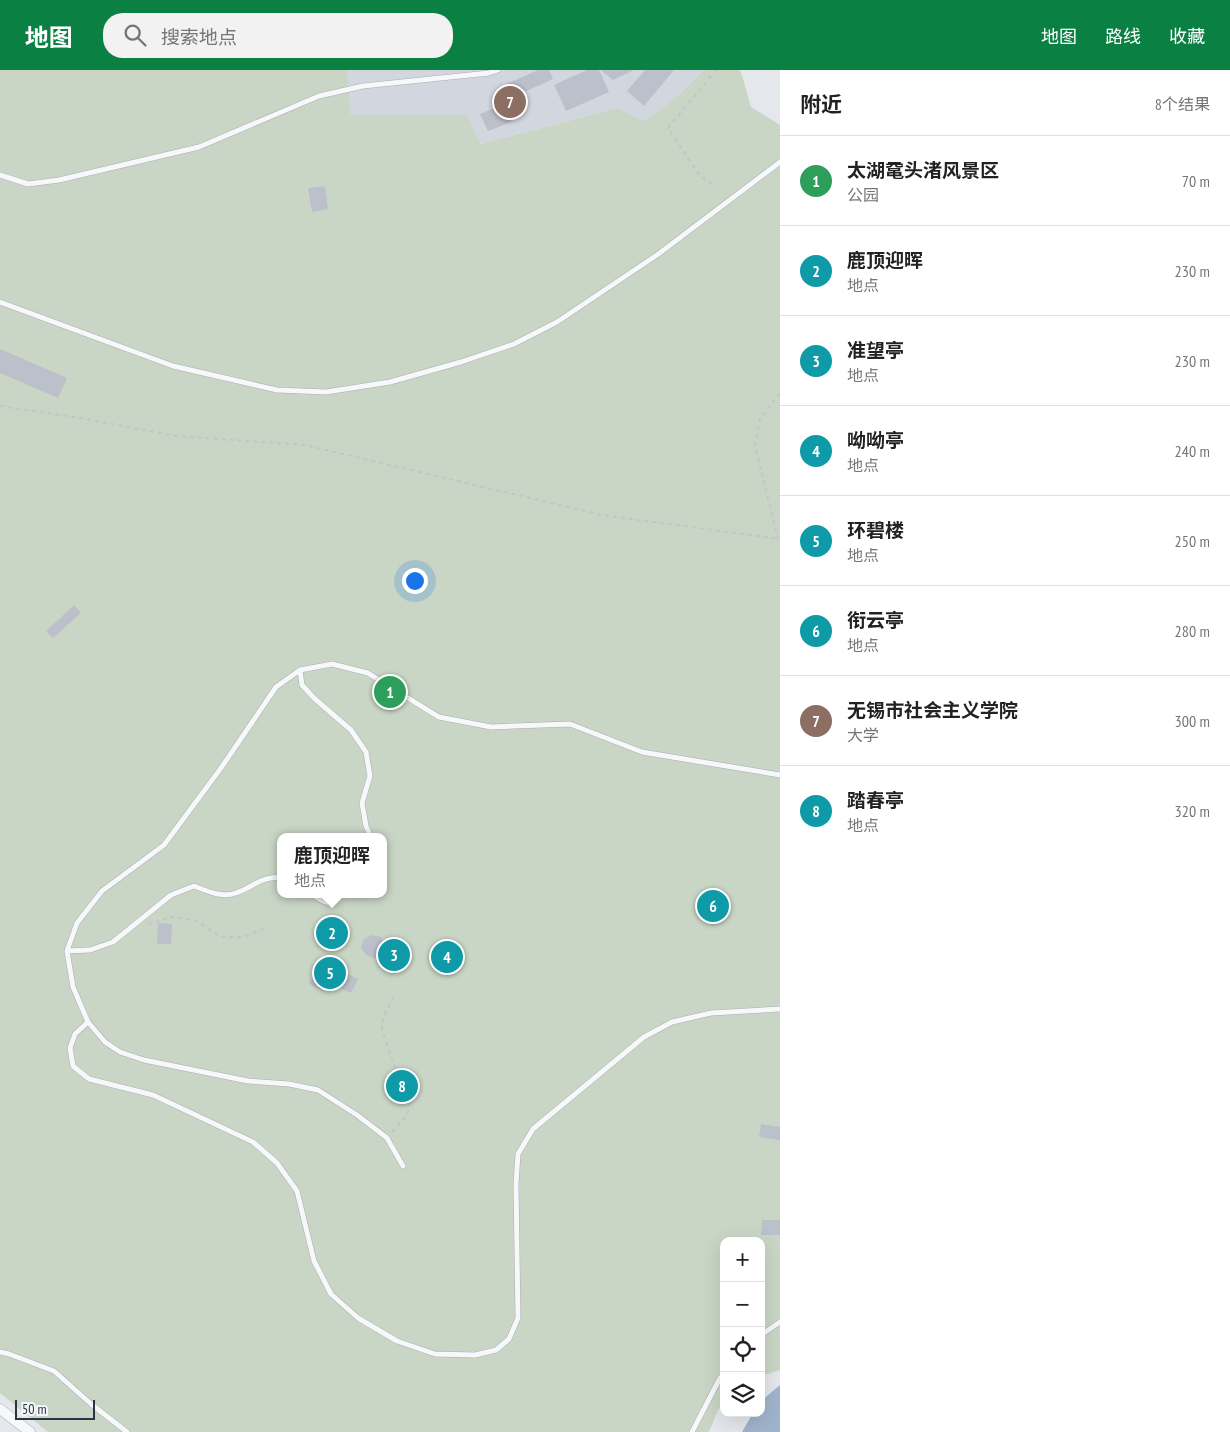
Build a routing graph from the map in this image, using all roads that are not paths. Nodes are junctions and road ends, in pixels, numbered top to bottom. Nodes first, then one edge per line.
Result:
1 (498, 70) edge
2 (780, 162) edge
3 (0, 175) edge
4 (0, 302) edge
5 (300, 670) junction
6 (780, 775) edge
7 (369, 833) edge
8 (277, 877) edge
9 (318, 898) edge
10 (336, 898) edge
11 (67, 951) junction
12 (780, 1009) edge
13 (88, 1022) junction
14 (403, 1166) dead end
15 (780, 1322) edge
16 (765, 1332) edge
17 (0, 1352) edge
18 (720, 1378) edge
19 (0, 1409) edge
20 (30, 1432) edge
21 (127, 1432) edge
22 (692, 1432) edge

1 - 3 lane
2 - 4 lane
5 - 6 lane
5 - 7 lane
5 - 11 lane
8 - 11 lane
9 - 10 lane
11 - 13 lane
12 - 13 lane
13 - 14 lane
15 - 16 lane
17 - 21 lane
18 - 22 lane
19 - 20 street

